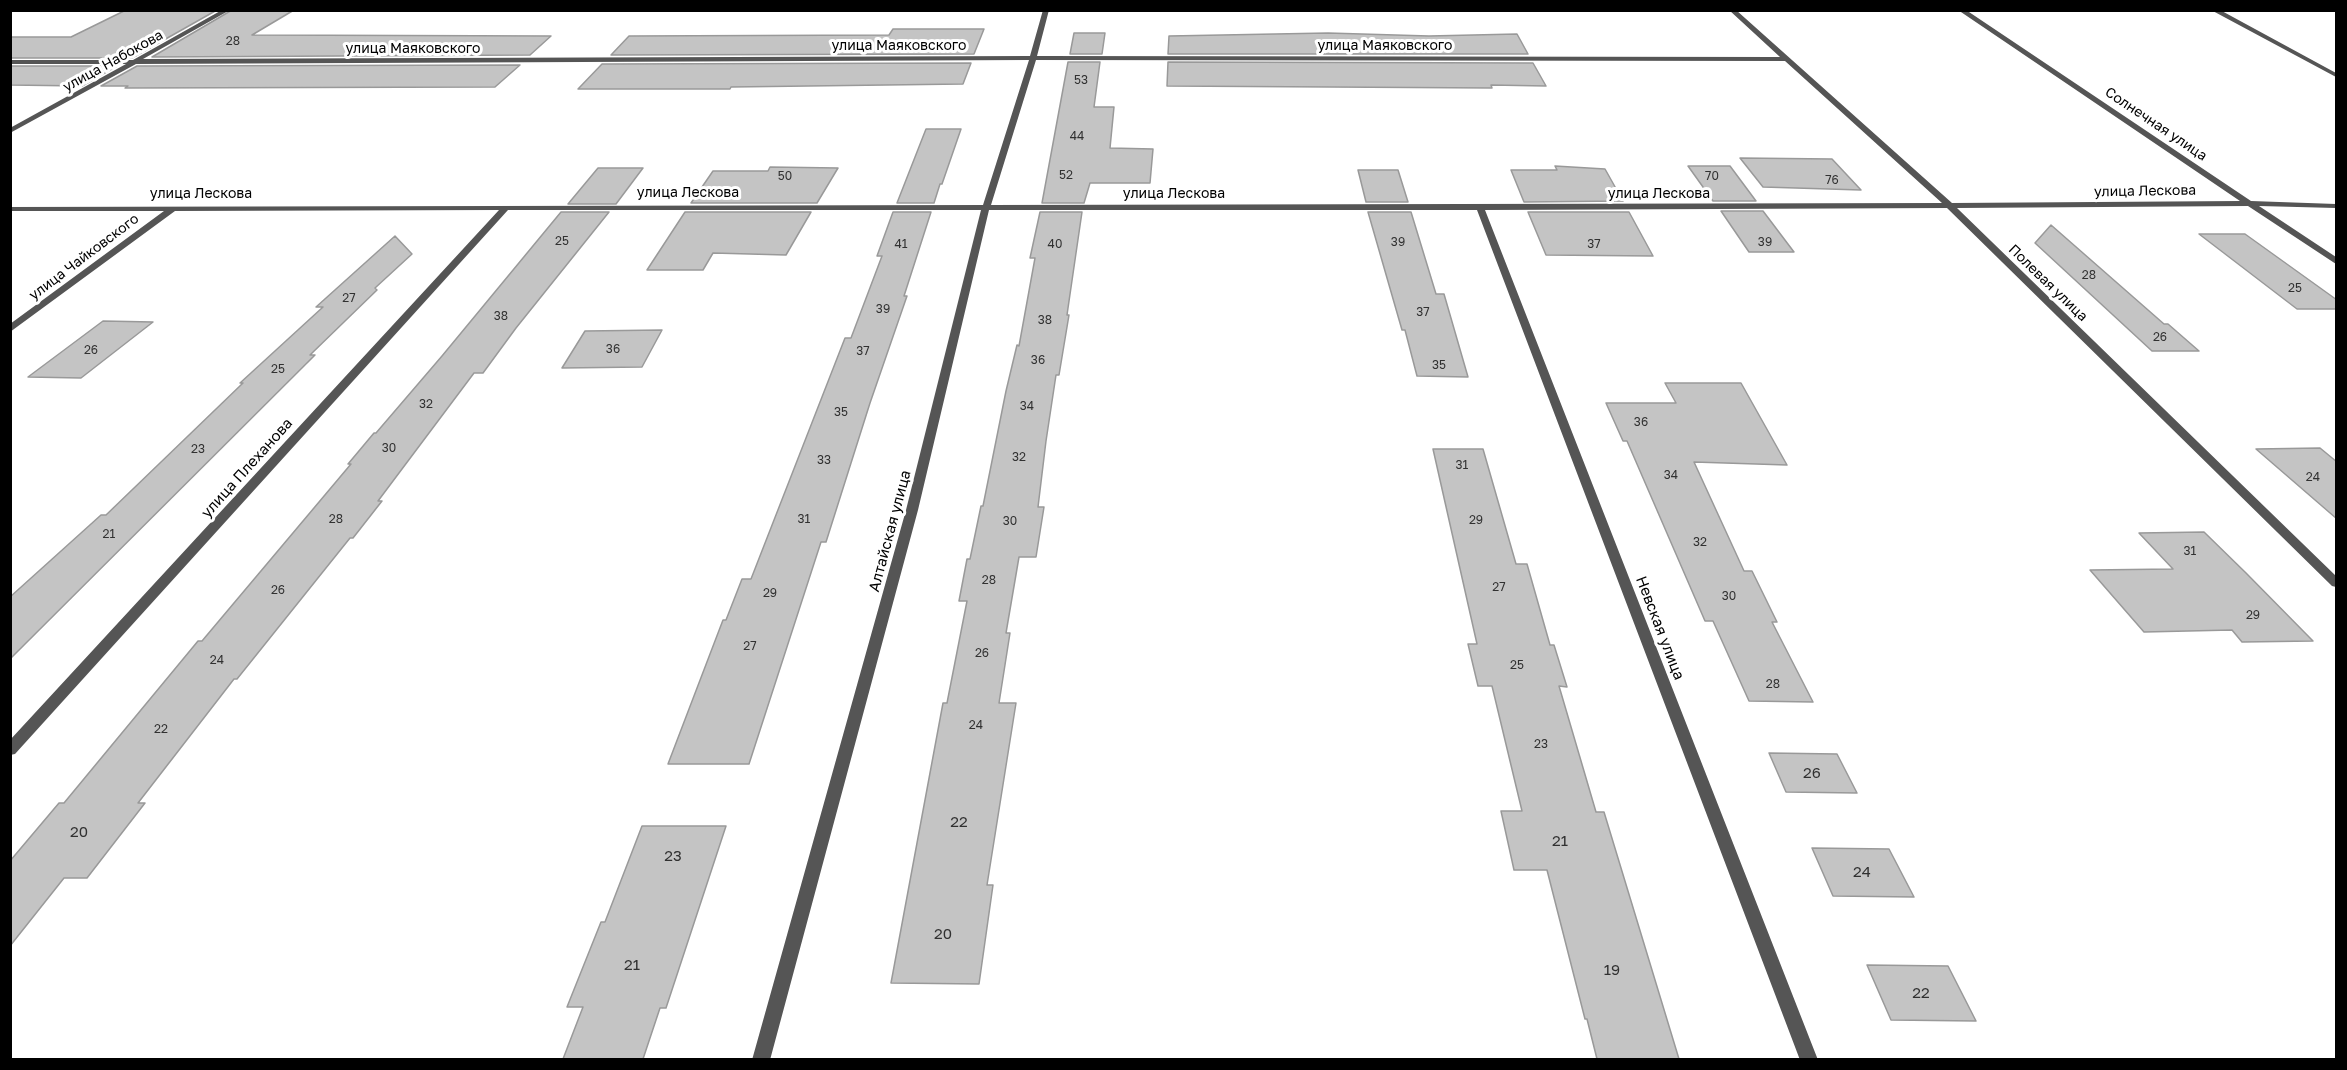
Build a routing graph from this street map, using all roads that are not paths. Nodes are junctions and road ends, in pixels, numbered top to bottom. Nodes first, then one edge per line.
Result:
1 (227, 10) edge
2 (1046, 10) edge
3 (1732, 10) edge
4 (1961, 10) edge
5 (2214, 10) edge
6 (1034, 58) junction
7 (1788, 59) junction
8 (10, 62) edge
9 (135, 63) junction
10 (2337, 75) edge
11 (10, 131) edge
12 (2251, 204) junction
13 (2337, 206) edge
14 (506, 207) junction
15 (986, 207) junction
16 (1951, 207) junction
17 (173, 208) junction
18 (1480, 208) junction
19 (10, 209) edge
20 (2337, 261) edge
21 (10, 329) edge
22 (2337, 583) edge
23 (10, 750) edge
24 (761, 1059) edge
25 (1809, 1059) edge

1 - 9 street, улица Набокова
2 - 6 street, Алтайская улица
3 - 7 street, Полевая улица
4 - 12 street, Солнечная улица
5 - 10 street
6 - 7 street, улица Маяковского
6 - 9 street, улица Маяковского
6 - 15 street, Алтайская улица
7 - 16 street, Полевая улица
8 - 9 street, улица Маяковского
9 - 11 street, улица Набокова
12 - 13 street, улица Лескова
12 - 16 street, улица Лескова
12 - 20 street, Солнечная улица
14 - 15 street, улица Лескова
14 - 17 street, улица Лескова
14 - 23 street, улица Плеханова
15 - 18 street, улица Лескова
15 - 24 street, Алтайская улица
16 - 18 street, улица Лескова
16 - 22 street, Полевая улица
17 - 19 street, улица Лескова
17 - 21 street, улица Чайковского
18 - 25 street, Невская улица

